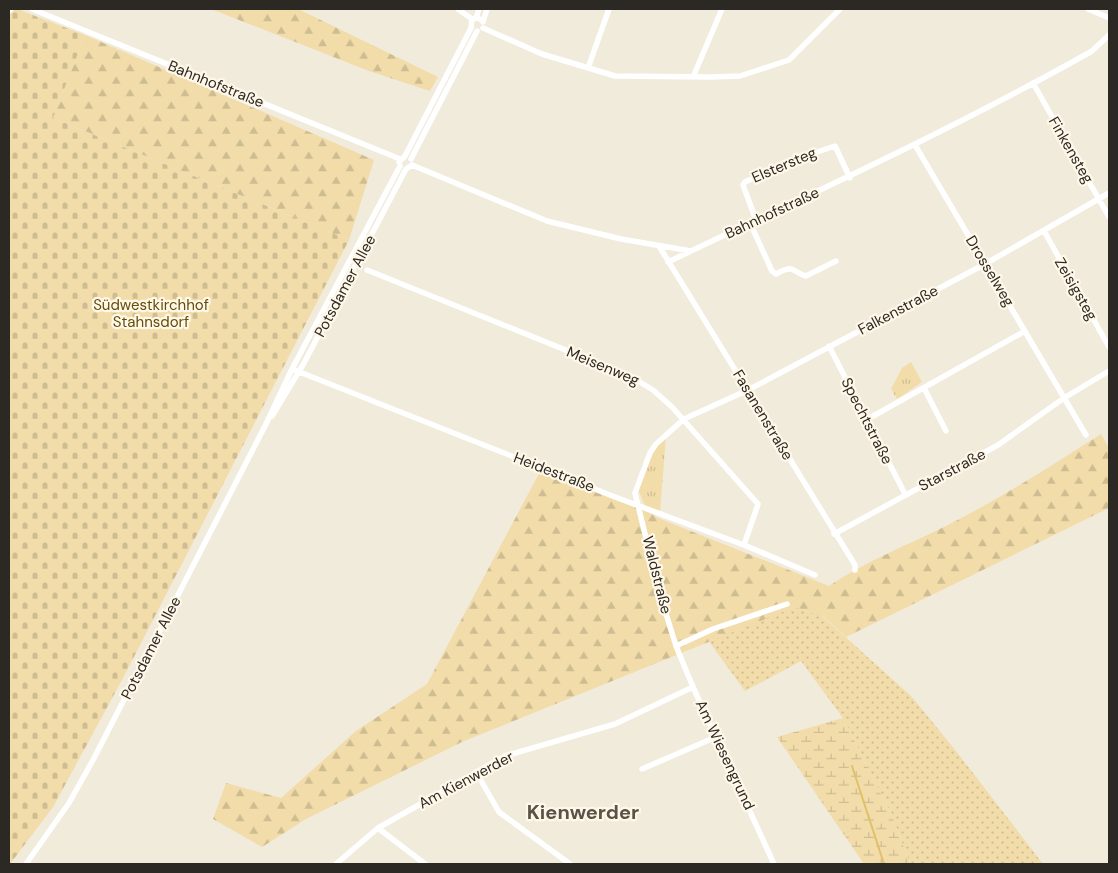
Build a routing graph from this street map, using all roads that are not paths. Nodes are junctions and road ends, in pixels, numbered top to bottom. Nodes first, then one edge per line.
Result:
1 (32, 9) edge
2 (458, 9) edge
3 (479, 9) edge
4 (487, 9) edge
5 (608, 9) edge
6 (722, 9) edge
7 (840, 9) edge
8 (1088, 9) edge
9 (474, 18) junction
10 (1109, 18) edge
11 (483, 21) junction
12 (477, 29) junction
13 (1109, 35) edge
14 (588, 68) junction
15 (694, 77) junction
16 (1033, 83) junction
17 (915, 145) junction
18 (407, 160) junction
19 (403, 168) junction
20 (850, 178) junction
21 (1109, 193) edge
22 (1100, 200) junction
23 (1109, 217) edge
24 (753, 221) junction
25 (1044, 231) junction
26 (659, 246) junction
27 (691, 251) junction
28 (836, 261) dead end
29 (668, 262) junction
30 (985, 264) junction
31 (368, 270) dead end
32 (1025, 331) junction
33 (830, 346) junction
34 (1109, 347) edge
35 (292, 369) junction
36 (1109, 371) edge
37 (299, 372) junction
38 (924, 388) junction
39 (748, 390) junction
40 (1064, 398) junction
41 (684, 419) junction
42 (866, 420) junction
43 (265, 426) junction
44 (946, 431) dead end
45 (1086, 435) dead end
46 (905, 494) junction
47 (638, 505) junction
48 (834, 534) junction
49 (744, 545) junction
50 (854, 570) dead end
51 (815, 575) dead end
52 (787, 604) dead end
53 (676, 646) junction
54 (693, 688) junction
55 (716, 737) junction
56 (642, 769) dead end
57 (476, 772) junction
58 (378, 828) junction
59 (26, 864) edge
60 (336, 864) edge
61 (425, 864) edge
62 (570, 864) edge
63 (774, 864) edge

1 - 18 street, Bahnhofstraße
2 - 9 street
3 - 9 street
4 - 11 street
5 - 14 street
6 - 15 street
7 - 15 street
8 - 10 street
9 - 11 street
9 - 12 street
11 - 12 street
12 - 14 street
12 - 18 street
13 - 16 street, Bahnhofstraße
14 - 15 street
16 - 17 street, Bahnhofstraße
16 - 22 street, Finkensteg
17 - 20 street, Bahnhofstraße
17 - 30 street, Drosselweg
18 - 19 street
18 - 19 street
18 - 26 street, Bahnhofstraße
19 - 35 street, Potsdamer Allee
19 - 37 street, Potsdamer Allee
20 - 24 street, Bahnhofstraße
20 - 24 street, Elstersteg
21 - 22 street, Falkenstraße
22 - 23 street, Finkensteg
22 - 25 street, Falkenstraße
24 - 27 street, Bahnhofstraße
24 - 28 street
25 - 30 street, Falkenstraße
25 - 34 street, Zeisigsteg
26 - 27 street, Bahnhofstraße
26 - 29 street, Fasanenstraße
27 - 29 street
29 - 39 street, Fasanenstraße
30 - 32 street, Drosselweg
30 - 33 street, Falkenstraße
31 - 41 street, Meisenweg
32 - 38 street
32 - 40 street, Drosselweg
33 - 39 street, Falkenstraße
33 - 42 street, Spechtstraße
35 - 37 street, Heidestraße
35 - 43 street, Potsdamer Allee
36 - 40 street, Starstraße
37 - 43 street, Potsdamer Allee
37 - 47 street, Heidestraße
38 - 42 street
38 - 44 street
39 - 41 street, Falkenstraße
39 - 48 street, Fasanenstraße
40 - 45 street
40 - 46 street, Starstraße
41 - 47 street, Waldstraße
41 - 49 street, Meisenweg
42 - 46 street, Spechtstraße
43 - 59 street, Potsdamer Allee
46 - 48 street, Starstraße
47 - 49 street, Heidestraße
47 - 53 street, Waldstraße
48 - 50 street, Fasanenstraße
49 - 51 street, Heidestraße
52 - 53 street
53 - 54 street, Am Wiesengrund
54 - 55 street, Am Wiesengrund
54 - 57 street, Am Kienwerder
55 - 56 street
55 - 63 street, Am Wiesengrund
57 - 58 street, Am Kienwerder
57 - 62 street
58 - 60 street, Am Kienwerder
58 - 61 street

